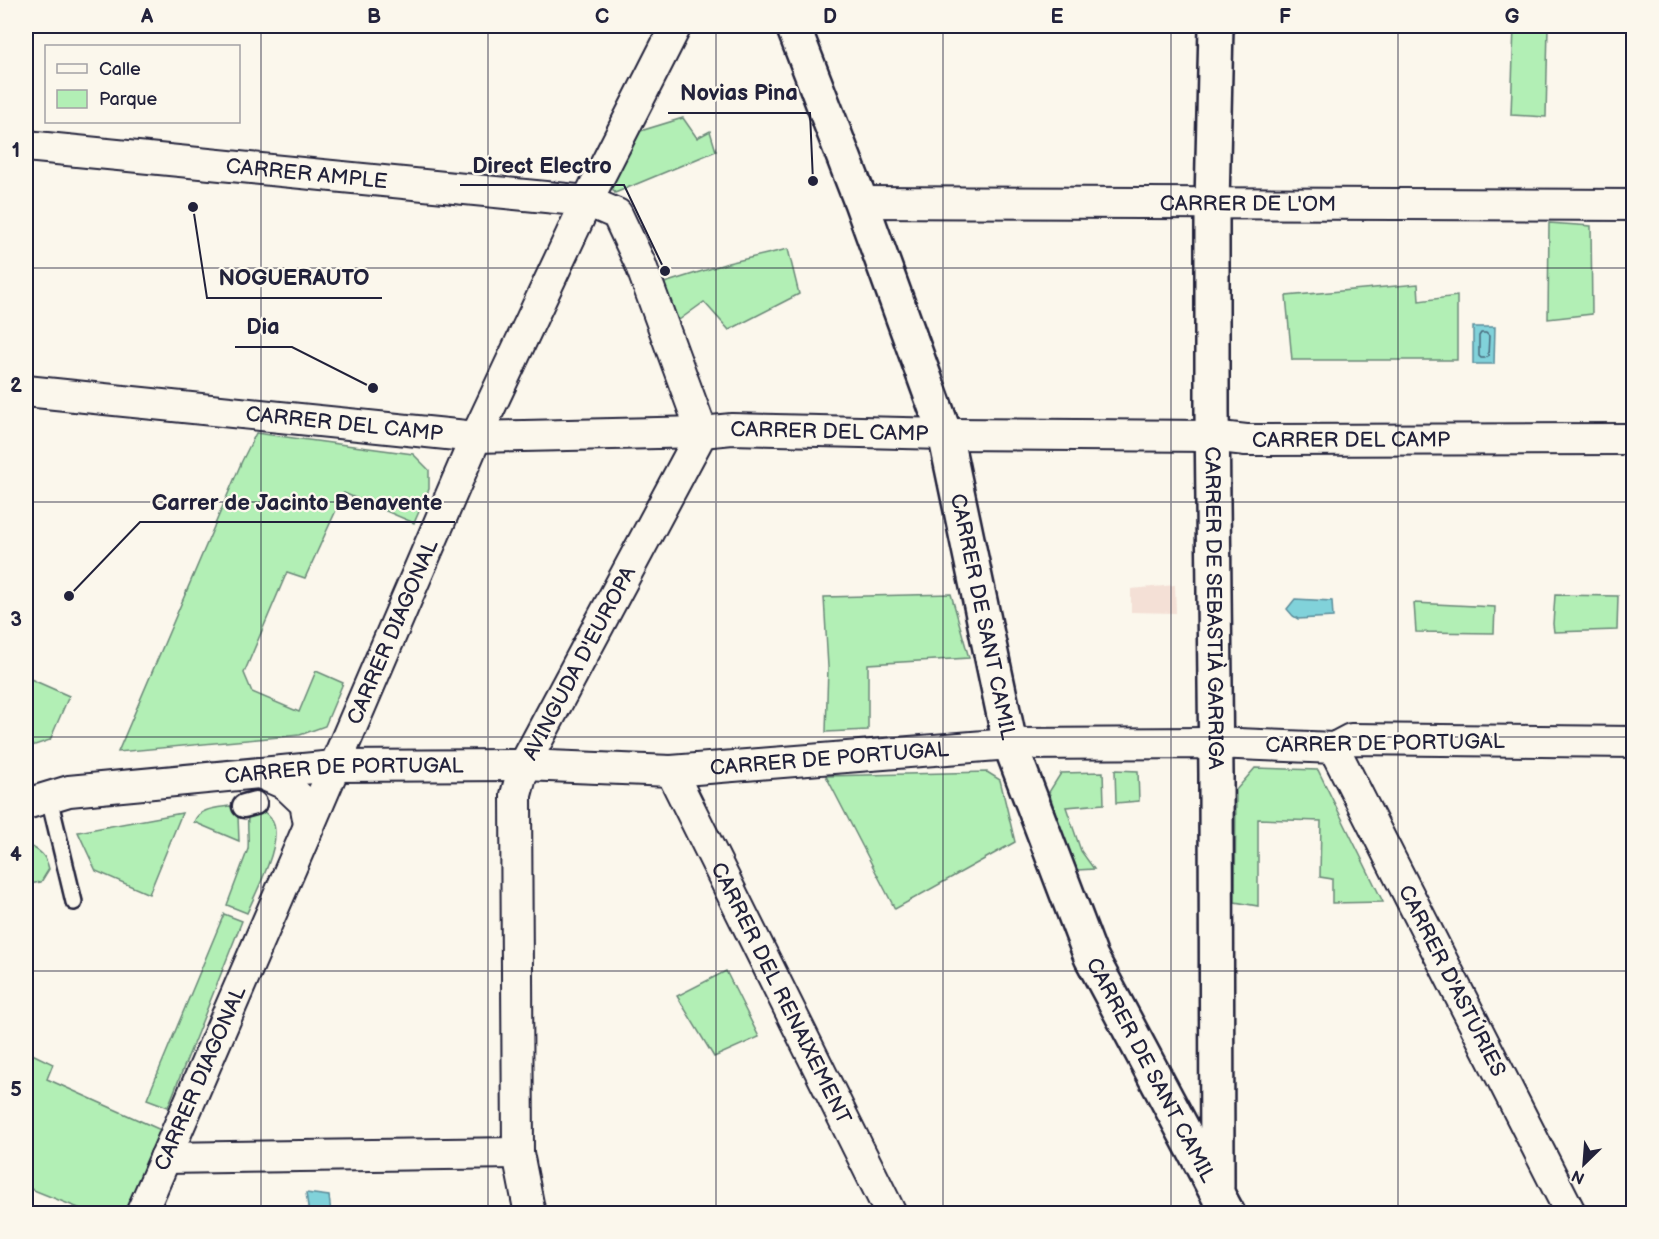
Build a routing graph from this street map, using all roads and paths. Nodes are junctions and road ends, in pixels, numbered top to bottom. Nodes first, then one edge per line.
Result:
1 (676, 26) edge
2 (793, 26) edge
3 (1216, 26) edge
4 (26, 146) edge
5 (587, 201) junction
6 (861, 202) junction
7 (1212, 204) junction
8 (1634, 205) edge
9 (26, 391) edge
10 (702, 432) junction
11 (945, 434) junction
12 (1212, 436) junction
13 (476, 437) junction
14 (1634, 440) edge
15 (1634, 742) edge
16 (1215, 743) junction
17 (1010, 744) junction
18 (1334, 748) junction
19 (524, 765) junction
20 (334, 766) junction
21 (671, 771) junction
22 (260, 773) junction
23 (37, 801) edge
24 (309, 824) junction
25 (75, 902) dead end
26 (1217, 1082) junction
27 (1164, 1094) junction
28 (518, 1153) junction
29 (165, 1158) junction
30 (1222, 1203) edge
31 (141, 1214) edge
32 (530, 1214) edge
33 (891, 1214) edge
34 (1571, 1214) edge

1 - 5 street, CARRER DIAGONAL
2 - 6 street, CARRER DE SANT CAMIL
3 - 7 street, CARRER DE SEBASTIÀ GARRIGA
4 - 5 street, CARRER AMPLE
5 - 10 street
5 - 13 street, CARRER DIAGONAL
6 - 7 street, CARRER DE L'OM
6 - 11 street, CARRER DE SANT CAMIL
7 - 8 street, CARRER DE L'OM
7 - 12 street, CARRER DE SEBASTIÀ GARRIGA
9 - 13 street, CARRER DEL CAMP
10 - 11 street, CARRER DEL CAMP
10 - 13 street, CARRER DEL CAMP
10 - 19 street, AVINGUDA D'EUROPA
11 - 12 street, CARRER DEL CAMP
11 - 17 street, CARRER DE SANT CAMIL
12 - 14 street, CARRER DEL CAMP
12 - 16 street, CARRER DE SEBASTIÀ GARRIGA
13 - 20 street, CARRER DIAGONAL
15 - 18 street, CARRER DE PORTUGAL
16 - 17 street, CARRER DE PORTUGAL
16 - 18 street, CARRER DE PORTUGAL
16 - 26 street, CARRER DE SEBASTIÀ GARRIGA
17 - 21 street, CARRER DE PORTUGAL
17 - 27 street, CARRER DE SANT CAMIL
18 - 34 street, CARRER D'ASTÚRIES
19 - 20 street, CARRER DE PORTUGAL
19 - 21 street, CARRER DE PORTUGAL
19 - 28 street, AVINGUDA D'EUROPA
20 - 22 street, CARRER DE PORTUGAL
20 - 24 street, CARRER DIAGONAL
21 - 33 street, CARRER DEL RENAIXEMENT
22 - 23 street, CARRER DE PORTUGAL
22 - 24 street
23 - 25 lane
24 - 29 street, CARRER DIAGONAL
26 - 27 street
26 - 30 street, CARRER DE SEBASTIÀ GARRIGA
27 - 30 street, CARRER DE SANT CAMIL
28 - 29 street
28 - 32 street, AVINGUDA D'EUROPA
29 - 31 street, CARRER DIAGONAL

